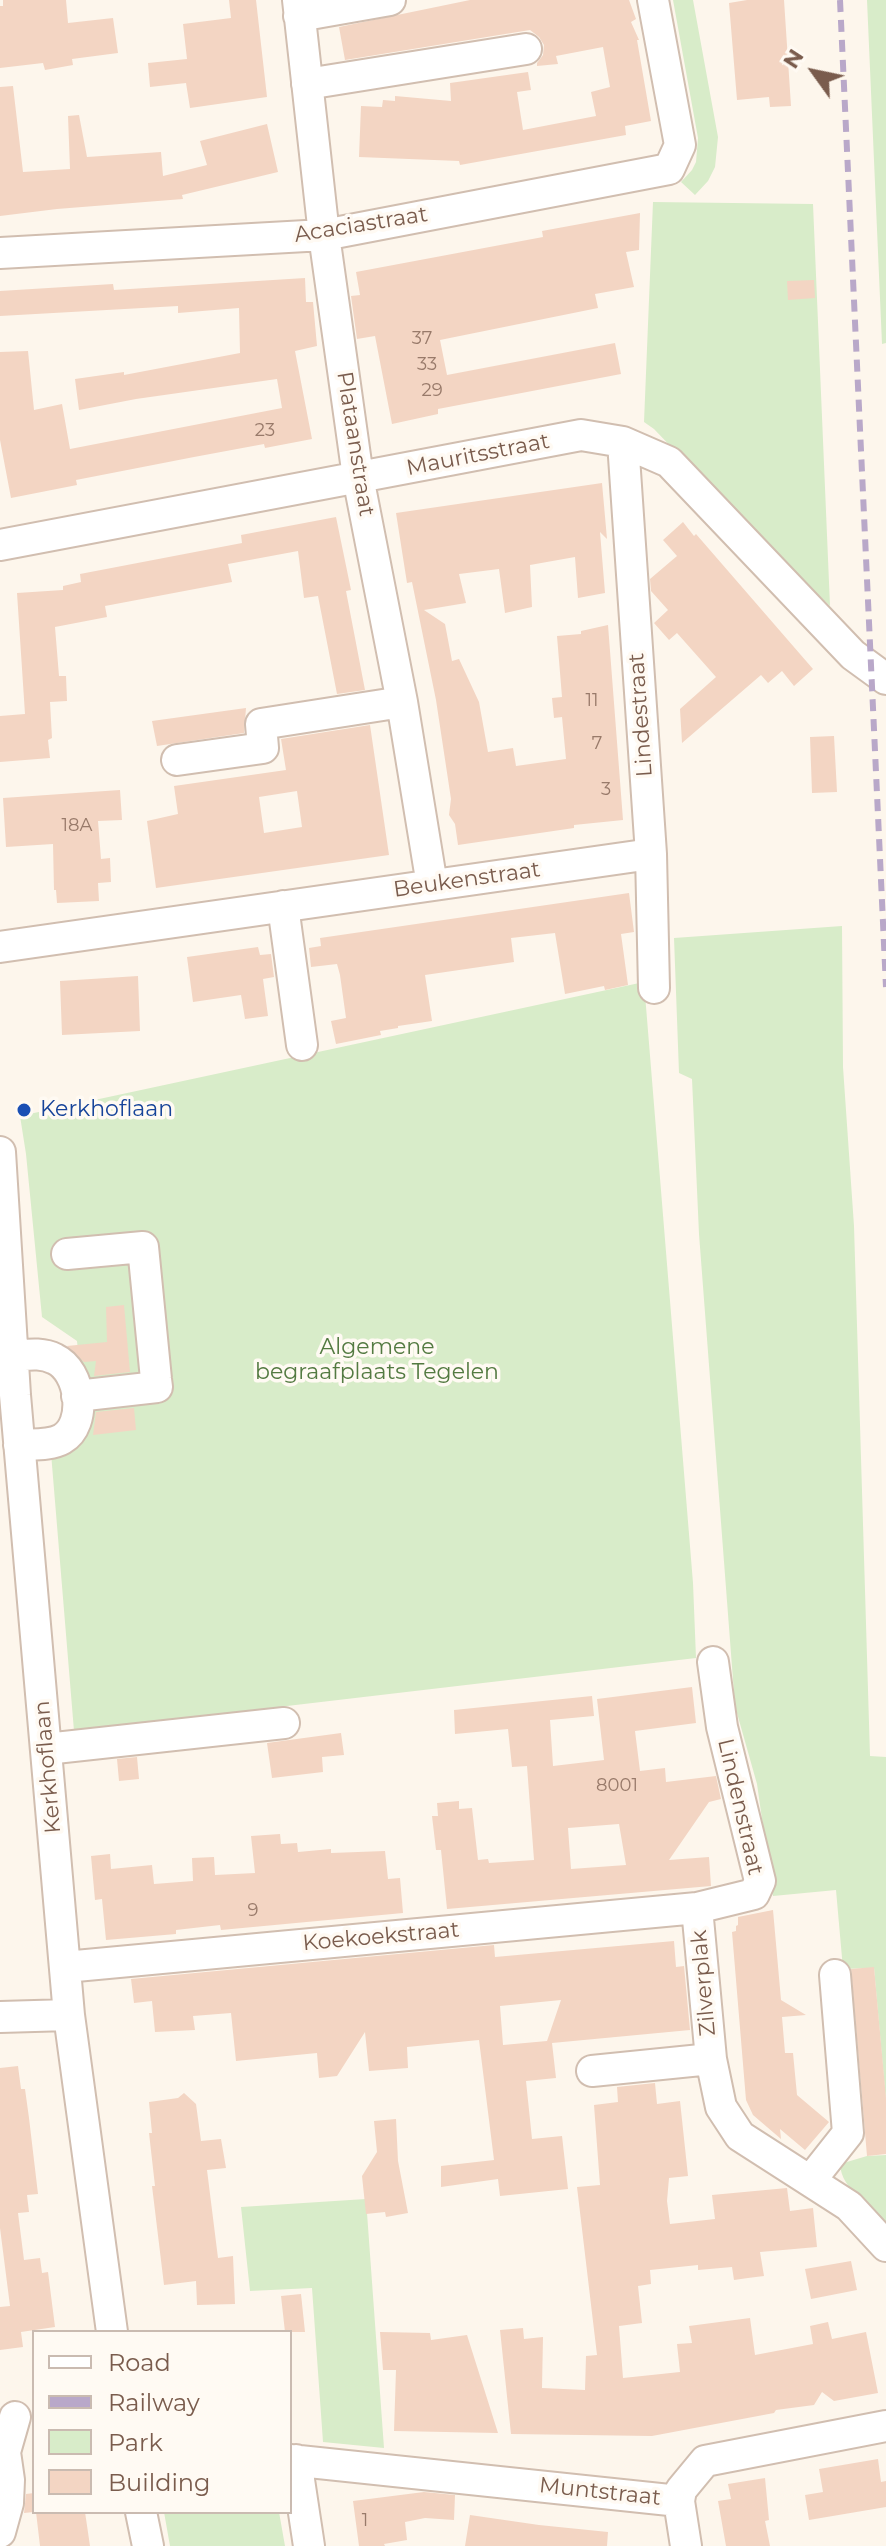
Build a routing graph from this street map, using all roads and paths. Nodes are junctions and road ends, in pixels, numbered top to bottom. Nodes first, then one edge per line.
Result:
1 (390, 0) edge
2 (653, 0) edge
3 (298, 8) edge
4 (526, 49) dead end
5 (307, 84) junction
6 (324, 235) junction
7 (0, 253) edge
8 (623, 442) junction
9 (358, 477) junction
10 (0, 545) edge
11 (878, 673) edge
12 (402, 702) junction
13 (177, 760) dead end
14 (651, 854) junction
15 (432, 885) junction
16 (283, 906) junction
17 (0, 947) edge
18 (654, 988) dead end
19 (302, 1045) dead end
20 (0, 1152) edge
21 (67, 1254) dead end
22 (12, 1356) junction
23 (7, 1395) edge
24 (77, 1396) junction
25 (19, 1445) junction
26 (713, 1662) dead end
27 (284, 1723) dead end
28 (46, 1749) junction
29 (697, 1908) junction
30 (65, 1967) junction
31 (835, 1975) dead end
32 (69, 2015) junction
33 (0, 2017) edge
34 (711, 2059) junction
35 (592, 2071) dead end
36 (810, 2181) junction
37 (886, 2246) edge
38 (112, 2330) edge
39 (16, 2417) edge
40 (886, 2426) edge
41 (293, 2460) edge
42 (679, 2501) junction
43 (141, 2514) edge
44 (0, 2532) edge
45 (148, 2546) edge
46 (309, 2546) edge
47 (686, 2546) edge

1 - 3 street
2 - 6 street, Acaciastraat
3 - 5 street, Plataanstraat
4 - 5 street
5 - 6 street, Plataanstraat
6 - 7 street, Acaciastraat
6 - 9 street, Plataanstraat
8 - 9 street, Mauritsstraat
8 - 11 street, Mauritsstraat
8 - 14 street, Lindestraat
9 - 10 street, Mauritsstraat
9 - 12 street, Plataanstraat
12 - 13 street
12 - 15 street, Plataanstraat
14 - 15 street, Beukenstraat
14 - 18 street, Lindestraat
15 - 16 street, Beukenstraat
16 - 17 street, Beukenstraat
16 - 19 street
20 - 22 street, Kerkhoflaan
21 - 24 street
22 - 23 street, Kerkhoflaan
22 - 24 street
23 - 25 street, Kerkhoflaan
24 - 25 street
25 - 28 street, Kerkhoflaan
26 - 29 street, Lindenstraat
27 - 28 street
28 - 30 street, Kerkhoflaan
29 - 30 street, Koekoekstraat
29 - 34 street, Zilverplak
30 - 32 street, Kerkhoflaan
31 - 36 street
32 - 33 street
32 - 38 street, Kerkhoflaan
34 - 35 street, Zilverplak
34 - 36 street, Zilverplak
36 - 37 street
39 - 44 street
40 - 42 street, Muntstraat
41 - 42 street, Muntstraat
41 - 46 street
42 - 47 street
43 - 45 street

